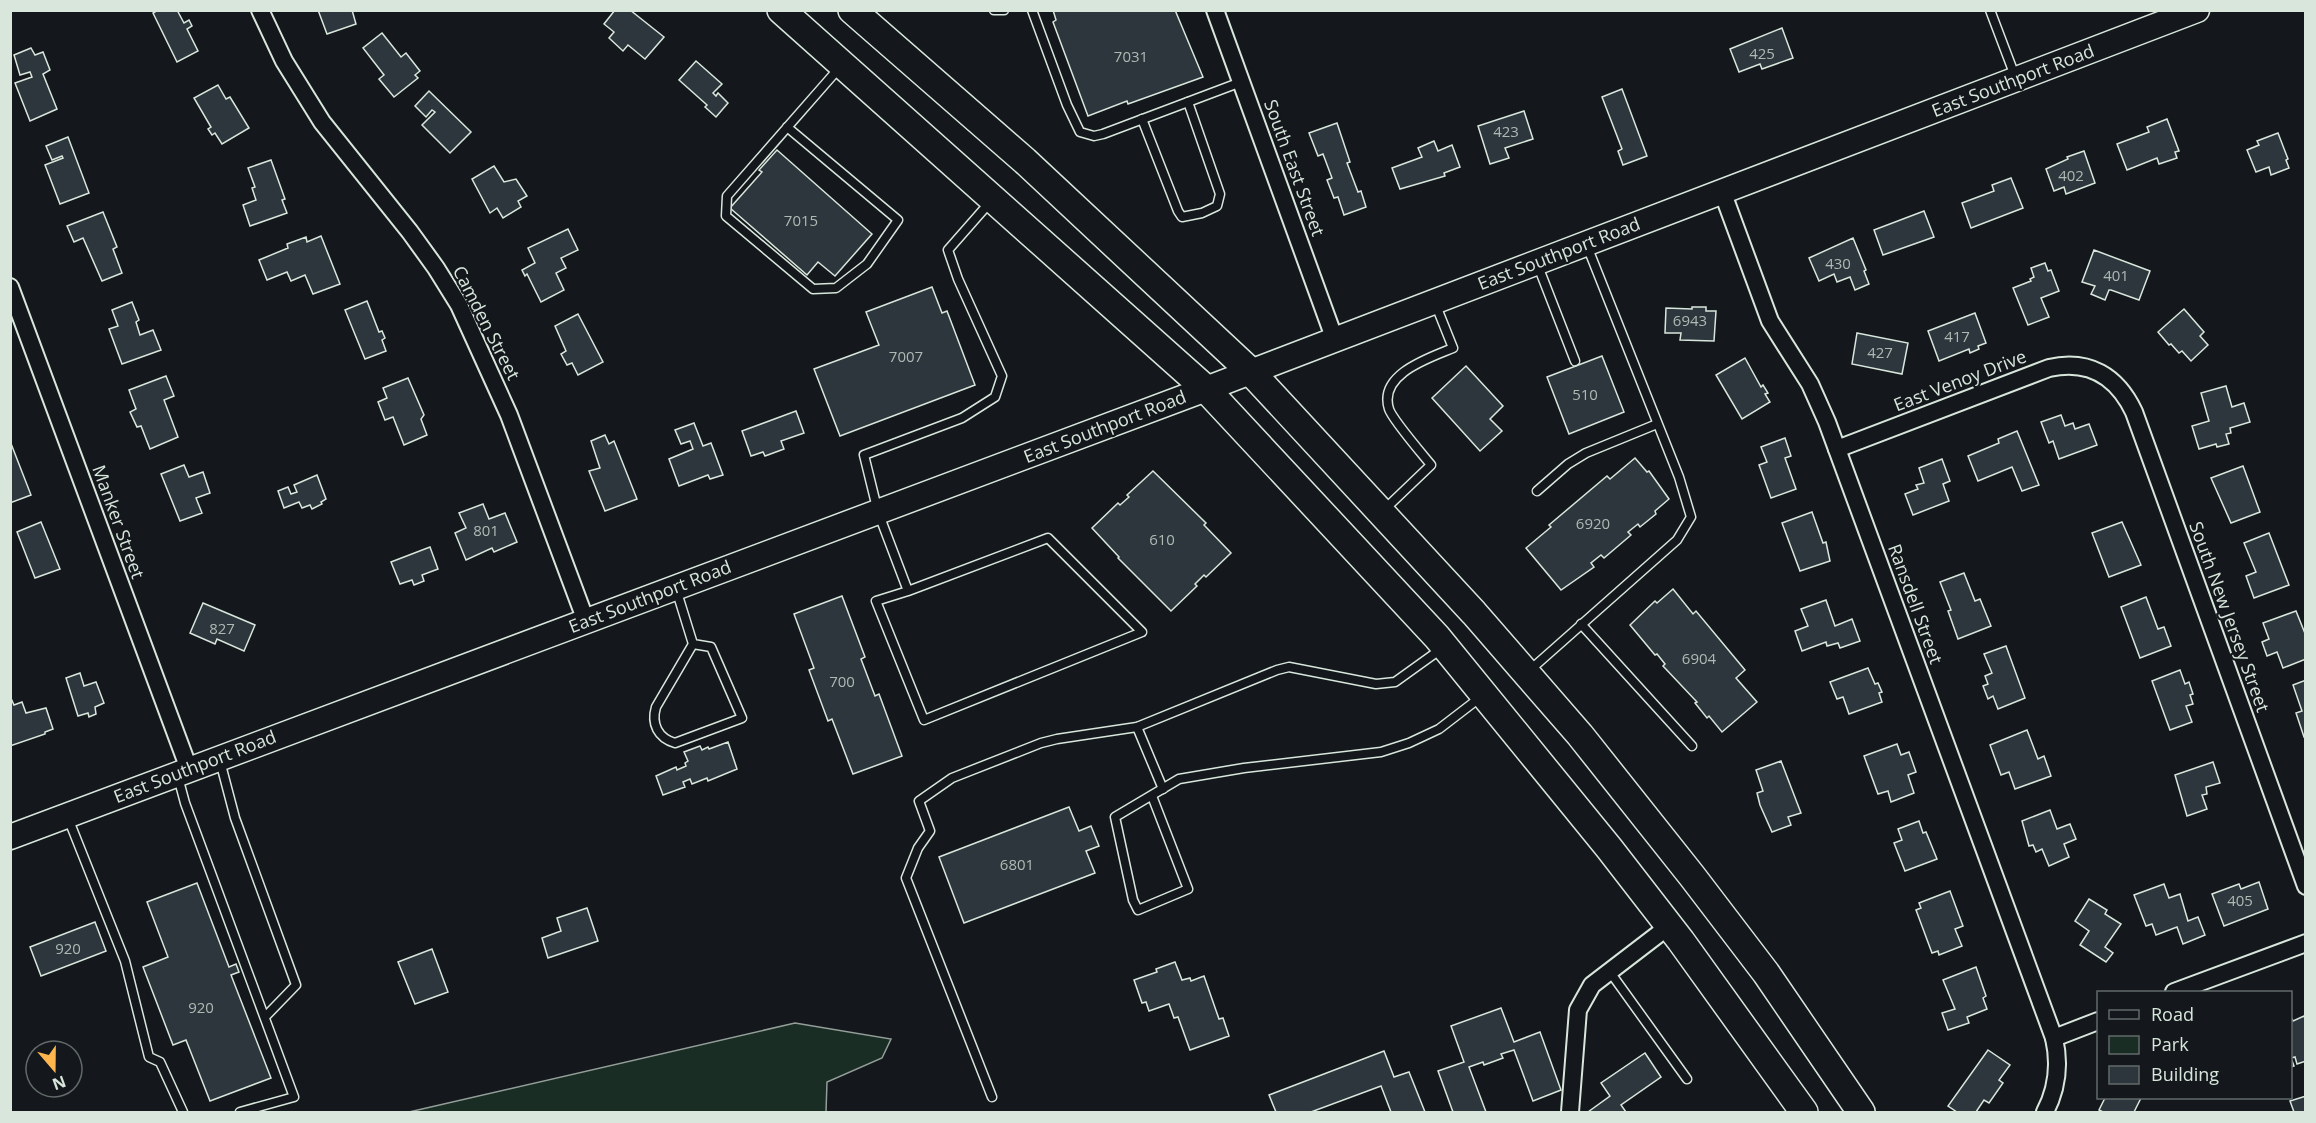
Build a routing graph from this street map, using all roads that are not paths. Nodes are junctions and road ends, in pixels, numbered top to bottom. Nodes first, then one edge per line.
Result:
1 (260, 10) edge
2 (782, 10) edge
3 (852, 10) edge
4 (994, 10) edge
5 (1004, 10) edge
6 (1032, 10) edge
7 (1215, 10) edge
8 (1990, 10) edge
9 (2198, 10) edge
10 (842, 64) junction
11 (2016, 80) junction
12 (1241, 82) junction
13 (1188, 102) junction
14 (1143, 119) junction
15 (787, 127) junction
16 (1722, 191) junction
17 (993, 199) junction
18 (1586, 243) junction
19 (1537, 262) junction
20 (10, 287) edge
21 (1435, 302) junction
22 (1335, 340) junction
23 (1575, 361) dead end
24 (2100, 371) joint
25 (1251, 372) junction
26 (1206, 389) junction
27 (1657, 424) junction
28 (1837, 449) junction
29 (1537, 491) dead end
30 (878, 512) junction
31 (1382, 513) junction
32 (676, 588) junction
33 (908, 591) junction
34 (586, 621) junction
35 (1581, 624) junction
36 (693, 644) junction
37 (1444, 647) junction
38 (1527, 674) junction
39 (1482, 696) junction
40 (1137, 727) junction
41 (1692, 746) dead end
42 (219, 758) junction
43 (183, 771) junction
44 (1164, 789) junction
45 (1152, 796) junction
46 (67, 815) junction
47 (10, 837) edge
48 (2306, 885) edge
49 (1669, 926) junction
50 (2306, 943) edge
51 (1610, 972) junction
52 (2179, 991) edge
53 (265, 1017) junction
54 (2097, 1021) edge
55 (2054, 1038) junction
56 (1687, 1079) dead end
57 (992, 1097) dead end
58 (183, 1113) edge
59 (240, 1113) edge
60 (1570, 1113) edge
61 (1804, 1113) edge
62 (1861, 1113) edge
63 (2045, 1113) edge

1 - 34 street, Camden Street
2 - 10 main road
3 - 25 main road
4 - 5 lane
6 - 14 lane
7 - 12 street, South East Street
8 - 11 lane
9 - 11 main road, East Southport Road
10 - 15 lane
10 - 17 main road
11 - 16 main road, East Southport Road
12 - 13 lane
12 - 22 street, South East Street
13 - 14 lane
13 - 14 lane
15 - 15 lane
16 - 18 main road, East Southport Road
16 - 28 street, Ransdell Street
17 - 26 main road
17 - 30 lane
18 - 19 main road, East Southport Road
18 - 27 lane
19 - 21 main road, East Southport Road
19 - 23 lane
20 - 43 street, Manker Street
21 - 22 main road, East Southport Road
21 - 31 lane
22 - 25 main road, East Southport Road
24 - 28 street, East Venoy Drive
24 - 48 street, South New Jersey Street
25 - 26 main road, East Southport Road
25 - 31 main road
26 - 30 main road, East Southport Road
26 - 37 main road
27 - 29 lane
27 - 35 lane
28 - 55 street, Ransdell Street
30 - 32 main road, East Southport Road
30 - 33 lane
31 - 38 main road
32 - 34 main road, East Southport Road
32 - 36 lane
33 - 33 lane
34 - 42 main road, East Southport Road
35 - 38 lane
35 - 41 lane
36 - 36 lane
37 - 39 main road
37 - 40 lane
38 - 62 main road
39 - 44 lane
39 - 49 main road
40 - 44 lane
40 - 57 lane
42 - 43 main road, East Southport Road
42 - 53 lane
43 - 46 main road, East Southport Road
43 - 53 lane
44 - 45 lane
45 - 45 lane
46 - 47 main road, East Southport Road
46 - 58 lane
49 - 51 street
49 - 61 main road
50 - 52 street
51 - 56 lane
51 - 60 street
53 - 59 lane
54 - 55 street
55 - 63 street, Ransdell Street

